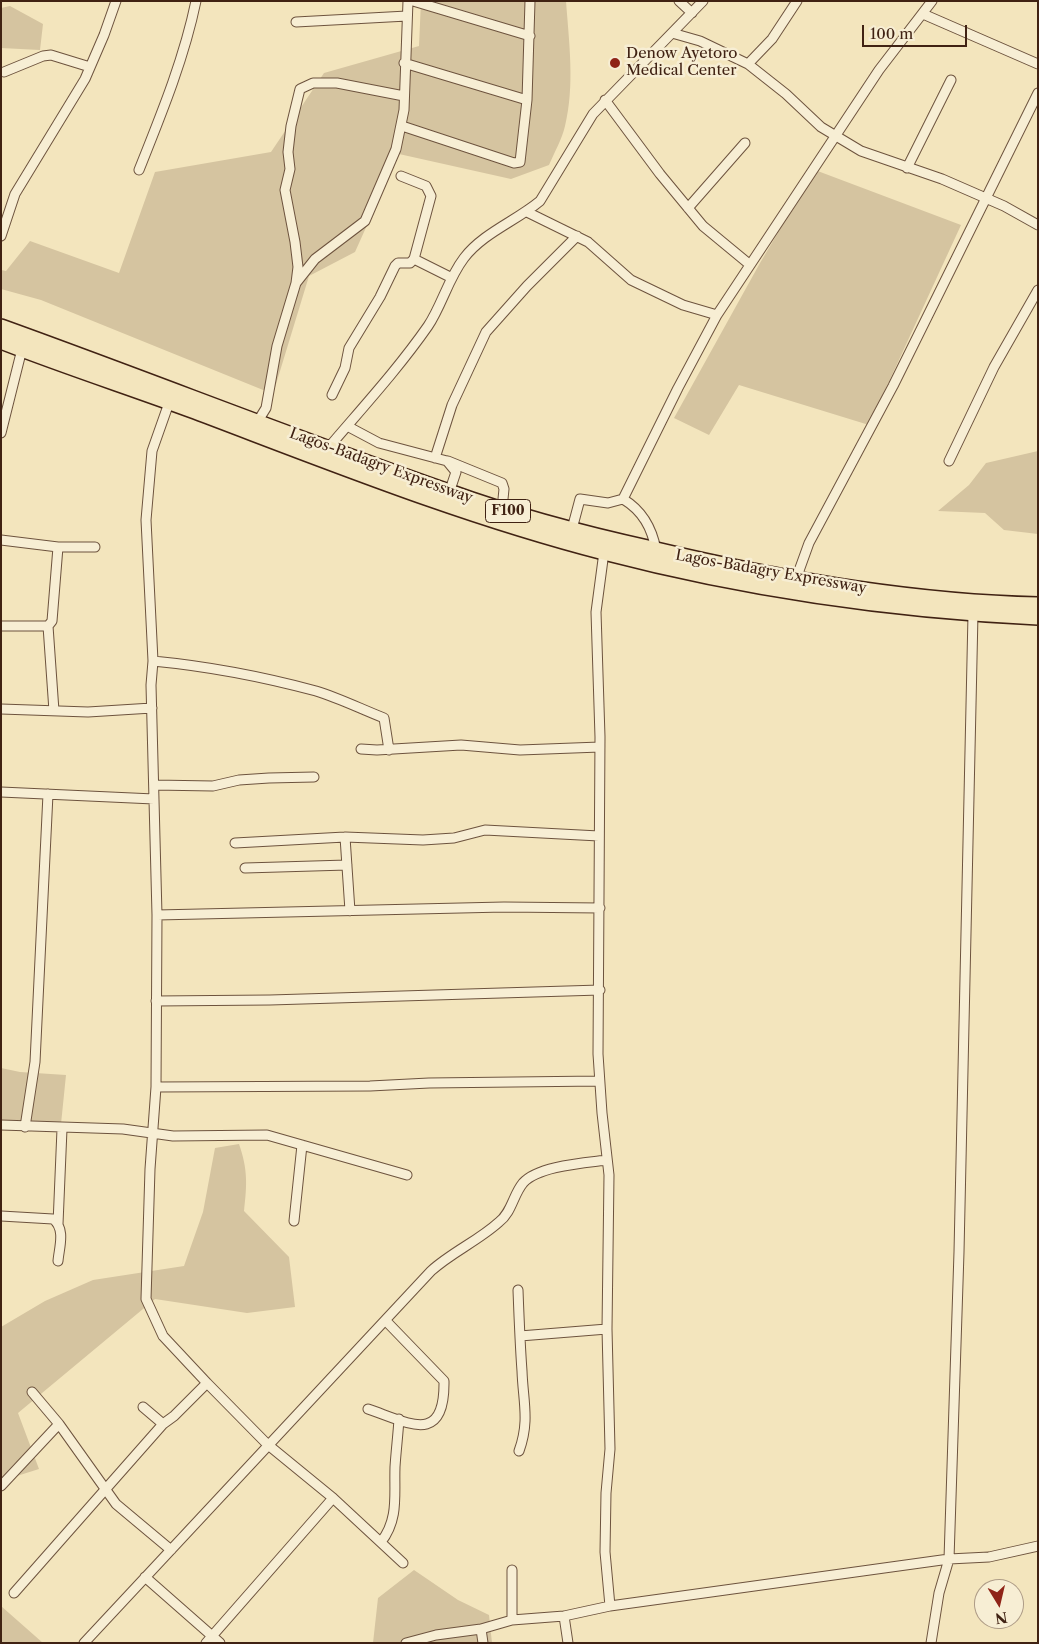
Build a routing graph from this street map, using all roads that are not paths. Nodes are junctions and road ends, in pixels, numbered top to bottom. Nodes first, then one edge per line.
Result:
1 (116, 1) edge
2 (196, 1) edge
3 (408, 1) edge
4 (413, 1) edge
5 (530, 1) edge
6 (679, 1) edge
7 (703, 1) edge
8 (797, 1) edge
9 (932, 1) edge
10 (692, 13) junction
11 (923, 14) junction
12 (407, 16) junction
13 (296, 22) dead end
14 (672, 33) junction
15 (530, 36) junction
16 (404, 63) junction
17 (748, 64) junction
18 (1038, 64) edge
19 (90, 67) junction
20 (4, 72) dead end
21 (950, 80) dead end
22 (1038, 93) edge
23 (404, 96) junction
24 (527, 100) junction
25 (605, 100) junction
26 (402, 126) junction
27 (835, 136) junction
28 (745, 143) dead end
29 (907, 168) junction
30 (139, 170) dead end
31 (401, 176) dead end
32 (986, 199) junction
33 (6, 202) edge
34 (688, 208) junction
35 (527, 212) junction
36 (1038, 225) edge
37 (1, 236) edge
38 (577, 236) junction
39 (414, 259) junction
40 (749, 264) junction
41 (452, 278) junction
42 (296, 283) junction
43 (1038, 290) edge
44 (717, 315) junction
45 (1, 327) edge
46 (1, 341) edge
47 (22, 349) junction
48 (332, 395) dead end
49 (172, 396) junction
50 (258, 421) junction
51 (347, 426) junction
52 (1, 433) edge
53 (329, 447) junction
54 (435, 458) junction
55 (447, 460) junction
56 (949, 461) dead end
57 (449, 493) junction
58 (623, 499) junction
59 (502, 509) junction
60 (572, 529) junction
61 (1, 540) edge
62 (58, 547) junction
63 (95, 547) dead end
64 (656, 550) junction
65 (604, 552) junction
66 (796, 579) junction
67 (1038, 605) edge
68 (973, 614) junction
69 (1038, 617) edge
70 (1, 626) edge
71 (48, 626) junction
72 (153, 661) junction
73 (152, 708) junction
74 (1, 709) edge
75 (54, 711) junction
76 (600, 747) junction
77 (361, 749) dead end
78 (389, 750) junction
79 (314, 777) dead end
80 (154, 785) junction
81 (1, 792) edge
82 (48, 794) junction
83 (154, 799) junction
84 (599, 836) junction
85 (345, 837) junction
86 (235, 842) dead end
87 (347, 865) junction
88 (245, 868) dead end
89 (600, 908) junction
90 (350, 911) junction
91 (157, 915) junction
92 (600, 990) junction
93 (156, 1001) junction
94 (599, 1081) junction
95 (156, 1087) junction
96 (1, 1125) edge
97 (25, 1127) junction
98 (62, 1128) junction
99 (153, 1134) junction
100 (302, 1146) junction
101 (607, 1160) junction
102 (407, 1175) dead end
103 (1, 1216) edge
104 (294, 1221) dead end
105 (58, 1224) junction
106 (58, 1262) dead end
107 (518, 1290) dead end
108 (386, 1321) junction
109 (607, 1329) junction
110 (520, 1336) junction
111 (207, 1383) junction
112 (32, 1392) dead end
113 (143, 1407) dead end
114 (368, 1409) dead end
115 (399, 1419) junction
116 (59, 1424) junction
117 (163, 1424) junction
118 (267, 1444) junction
119 (519, 1451) dead end
120 (1, 1486) edge
121 (104, 1488) junction
122 (333, 1498) junction
123 (381, 1542) junction
124 (1038, 1546) edge
125 (171, 1550) junction
126 (949, 1559) junction
127 (403, 1563) dead end
128 (512, 1570) dead end
129 (145, 1577) junction
130 (14, 1593) dead end
131 (610, 1606) junction
132 (564, 1616) junction
133 (512, 1620) junction
134 (481, 1629) junction
135 (209, 1639) edge
136 (84, 1643) edge
137 (220, 1643) edge
138 (406, 1643) edge
139 (483, 1643) edge
140 (568, 1643) edge
141 (931, 1643) edge

1 - 19 street
2 - 30 street
3 - 12 street
4 - 15 street
5 - 15 street
6 - 10 street
7 - 10 street
8 - 17 street
9 - 11 street
10 - 14 street
11 - 18 street
11 - 27 street
12 - 13 street
12 - 16 street
14 - 17 street
14 - 25 street
15 - 24 street
16 - 23 street
16 - 24 street
17 - 27 street
19 - 20 street
19 - 33 street
21 - 29 street
22 - 32 street
23 - 26 street
23 - 42 street
24 - 26 street
25 - 34 street
25 - 35 street
26 - 42 street
27 - 29 street
27 - 40 street
28 - 34 street
29 - 32 street
31 - 39 street
32 - 36 street
32 - 66 street
33 - 37 street
34 - 40 street
35 - 38 street
35 - 41 street
38 - 44 street
38 - 54 street
39 - 41 street
39 - 48 street
40 - 44 street
41 - 51 street
42 - 50 street
43 - 56 street
44 - 58 street
45 - 49 highway, Lagos-Badagry Expressway / F100
46 - 47 highway, Lagos-Badagry Expressway / F100
47 - 49 highway, Lagos-Badagry Expressway / F100
47 - 52 street
49 - 50 highway, Lagos-Badagry Expressway / F100
49 - 65 highway, Lagos-Badagry Expressway / F100
49 - 72 street
50 - 53 highway, Lagos-Badagry Expressway / F100
51 - 53 street
51 - 54 street
53 - 57 highway, Lagos-Badagry Expressway / F100
54 - 55 street
55 - 57 street
55 - 59 street
57 - 59 highway, Lagos-Badagry Expressway / F100
58 - 60 street
58 - 64 street
59 - 60 highway, Lagos-Badagry Expressway / F100
60 - 64 highway, Lagos-Badagry Expressway / F100
61 - 62 street
62 - 63 street
62 - 71 street
64 - 66 highway, Lagos-Badagry Expressway / F100
65 - 68 highway, Lagos-Badagry Expressway / F100
65 - 76 street
66 - 67 highway, Lagos-Badagry Expressway / F100
68 - 69 highway, Lagos-Badagry Expressway / F100
68 - 126 street
70 - 71 street
71 - 75 street
72 - 73 street
72 - 78 street
73 - 75 street
73 - 80 street
74 - 75 street
76 - 78 street
76 - 84 street
77 - 78 street
79 - 80 street
80 - 83 street
81 - 82 street
82 - 83 street
82 - 97 street
83 - 91 street
84 - 85 street
84 - 89 street
85 - 86 street
85 - 87 street
87 - 88 street
87 - 90 street
89 - 90 street
89 - 92 street
90 - 91 street
91 - 93 street
92 - 93 street
92 - 94 street
93 - 95 street
94 - 95 street
94 - 101 street
95 - 99 street
96 - 97 street
97 - 98 street
98 - 99 street
98 - 105 street
99 - 100 street
99 - 111 street
100 - 102 street
100 - 104 street
101 - 108 street
101 - 109 street
103 - 105 street
105 - 106 street
107 - 110 street
108 - 115 street
108 - 118 street
109 - 110 street
109 - 131 street
110 - 119 street
111 - 117 street
111 - 118 street
112 - 116 street
113 - 117 street
114 - 115 street
115 - 123 street
116 - 120 street
116 - 121 street
117 - 121 street
118 - 122 street
118 - 125 street
121 - 125 street
121 - 130 street
122 - 123 street
122 - 135 street
123 - 127 street
124 - 126 street
125 - 129 street
126 - 131 street
126 - 141 street
128 - 133 street
129 - 135 street
129 - 136 street
131 - 132 street
132 - 133 street
132 - 140 street
133 - 134 street
134 - 138 street
134 - 139 street
135 - 137 street

